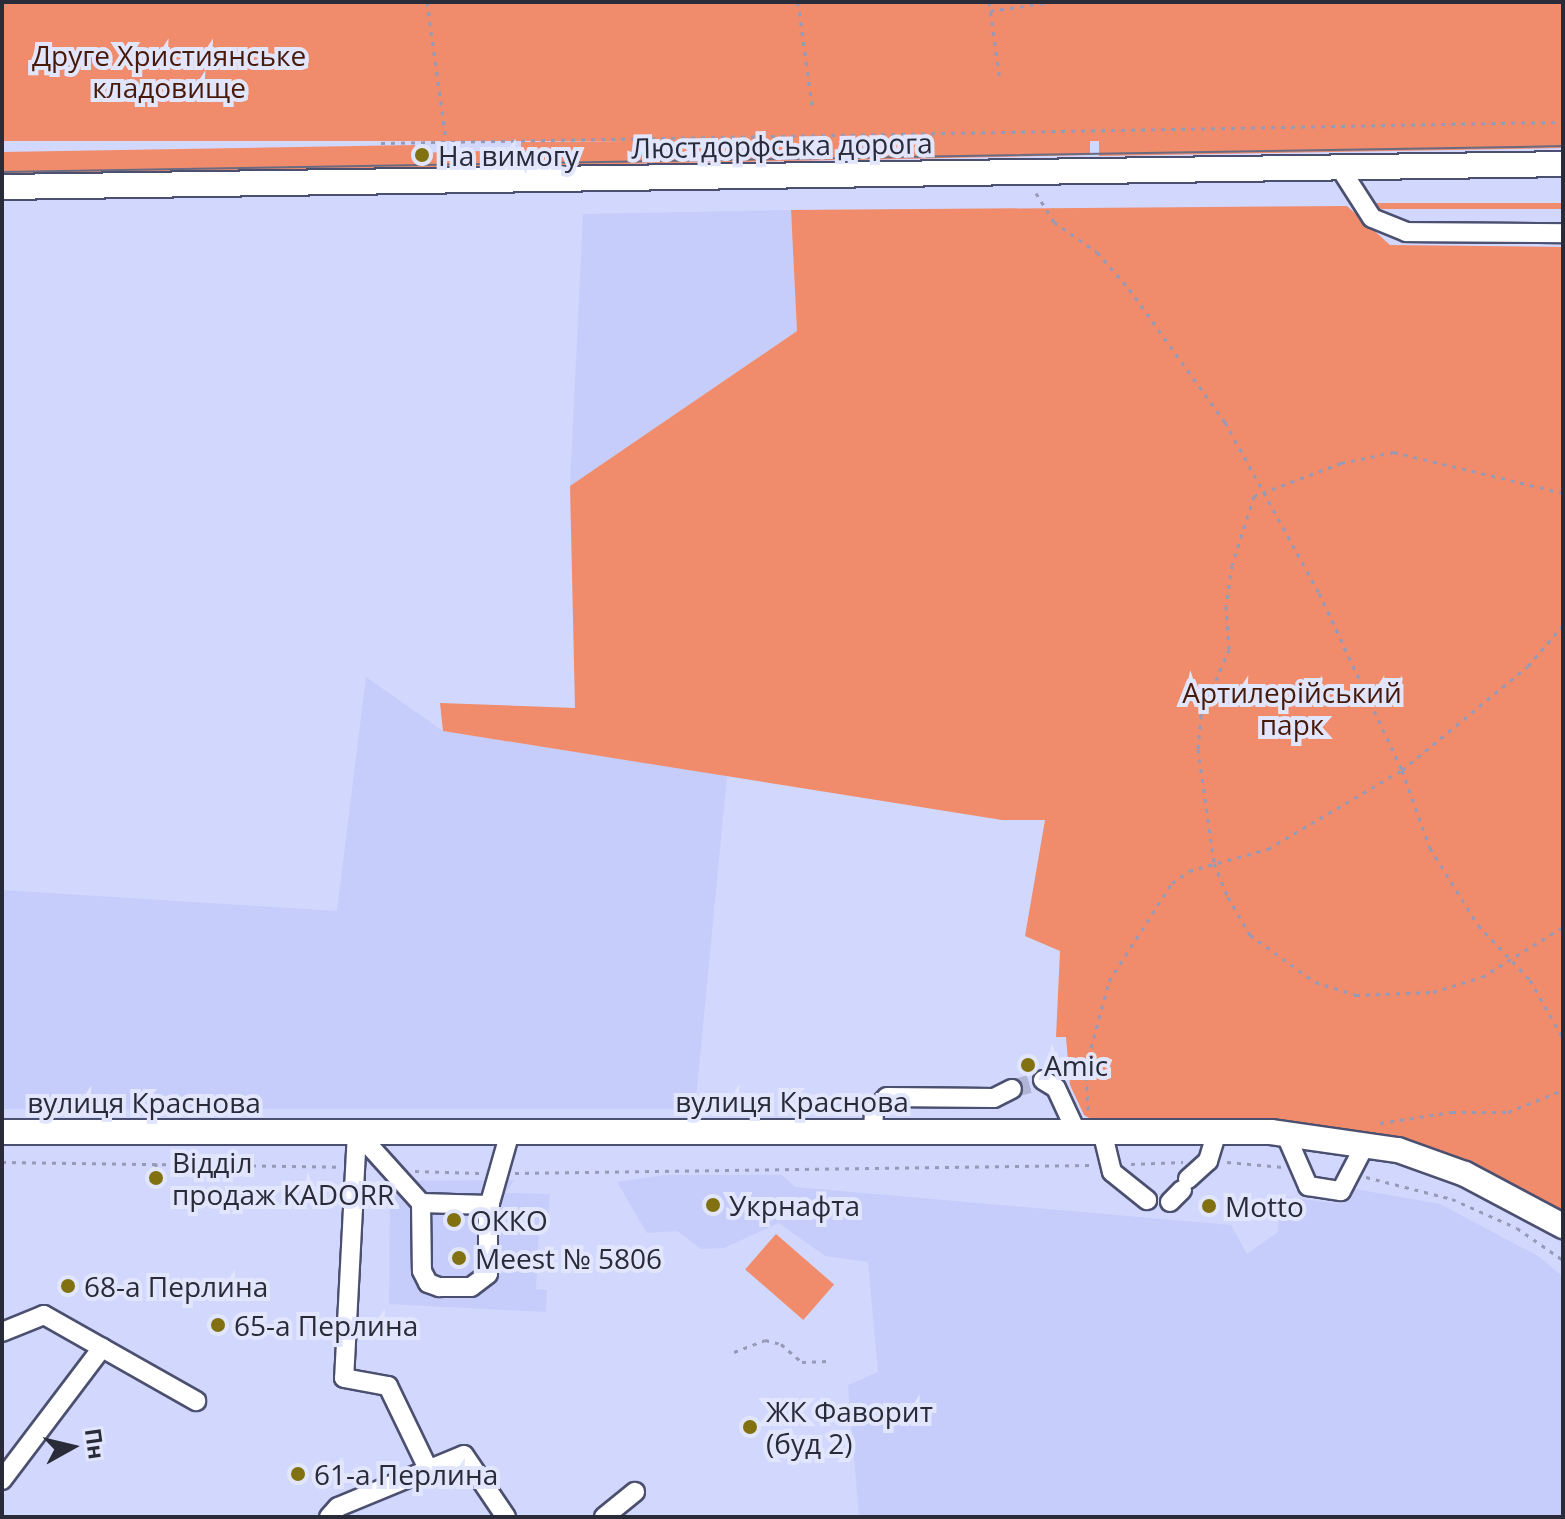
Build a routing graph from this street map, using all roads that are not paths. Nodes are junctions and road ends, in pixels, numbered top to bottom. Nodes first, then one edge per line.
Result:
1 (1563, 164) edge
2 (1340, 168) junction
3 (2, 187) edge
4 (1563, 233) edge
5 (1043, 1080) dead end
6 (1012, 1089) tunnel mouth
7 (994, 1098) junction
8 (1082, 1121) junction
9 (873, 1131) junction
10 (992, 1131) junction
11 (1102, 1131) junction
12 (1217, 1131) junction
13 (2, 1132) edge
14 (357, 1132) junction
15 (510, 1132) junction
16 (1285, 1133) junction
17 (1373, 1133) junction
18 (1180, 1190) dead end
19 (1147, 1200) dead end
20 (421, 1203) junction
21 (490, 1205) junction
22 (1563, 1226) edge
23 (2, 1332) edge
24 (102, 1348) junction
25 (196, 1401) dead end
26 (429, 1471) junction
27 (2, 1480) edge
28 (635, 1492) dead end
29 (329, 1517) edge
30 (506, 1517) edge
31 (604, 1517) edge

1 - 2 main road, Люстдорфська дорога
2 - 3 main road, Люстдорфська дорога
2 - 4 lane
5 - 8 lane
6 - 7 lane
7 - 9 lane
7 - 10 lane
8 - 10 main road, вулиця Краснова
8 - 11 main road, вулиця Краснова
9 - 10 main road, вулиця Краснова
9 - 15 main road, вулиця Краснова
11 - 12 main road, вулиця Краснова
11 - 19 lane
12 - 16 main road, вулиця Краснова
12 - 18 lane
13 - 14 main road, вулиця Краснова
14 - 15 main road, вулиця Краснова
14 - 20 lane
14 - 26 lane
15 - 21 lane
16 - 17 main road, вулиця Краснова
16 - 17 lane
17 - 22 main road, вулиця Краснова
20 - 21 lane
20 - 21 lane
23 - 24 lane
24 - 25 lane
24 - 27 lane
26 - 29 lane
26 - 30 lane
28 - 31 lane

